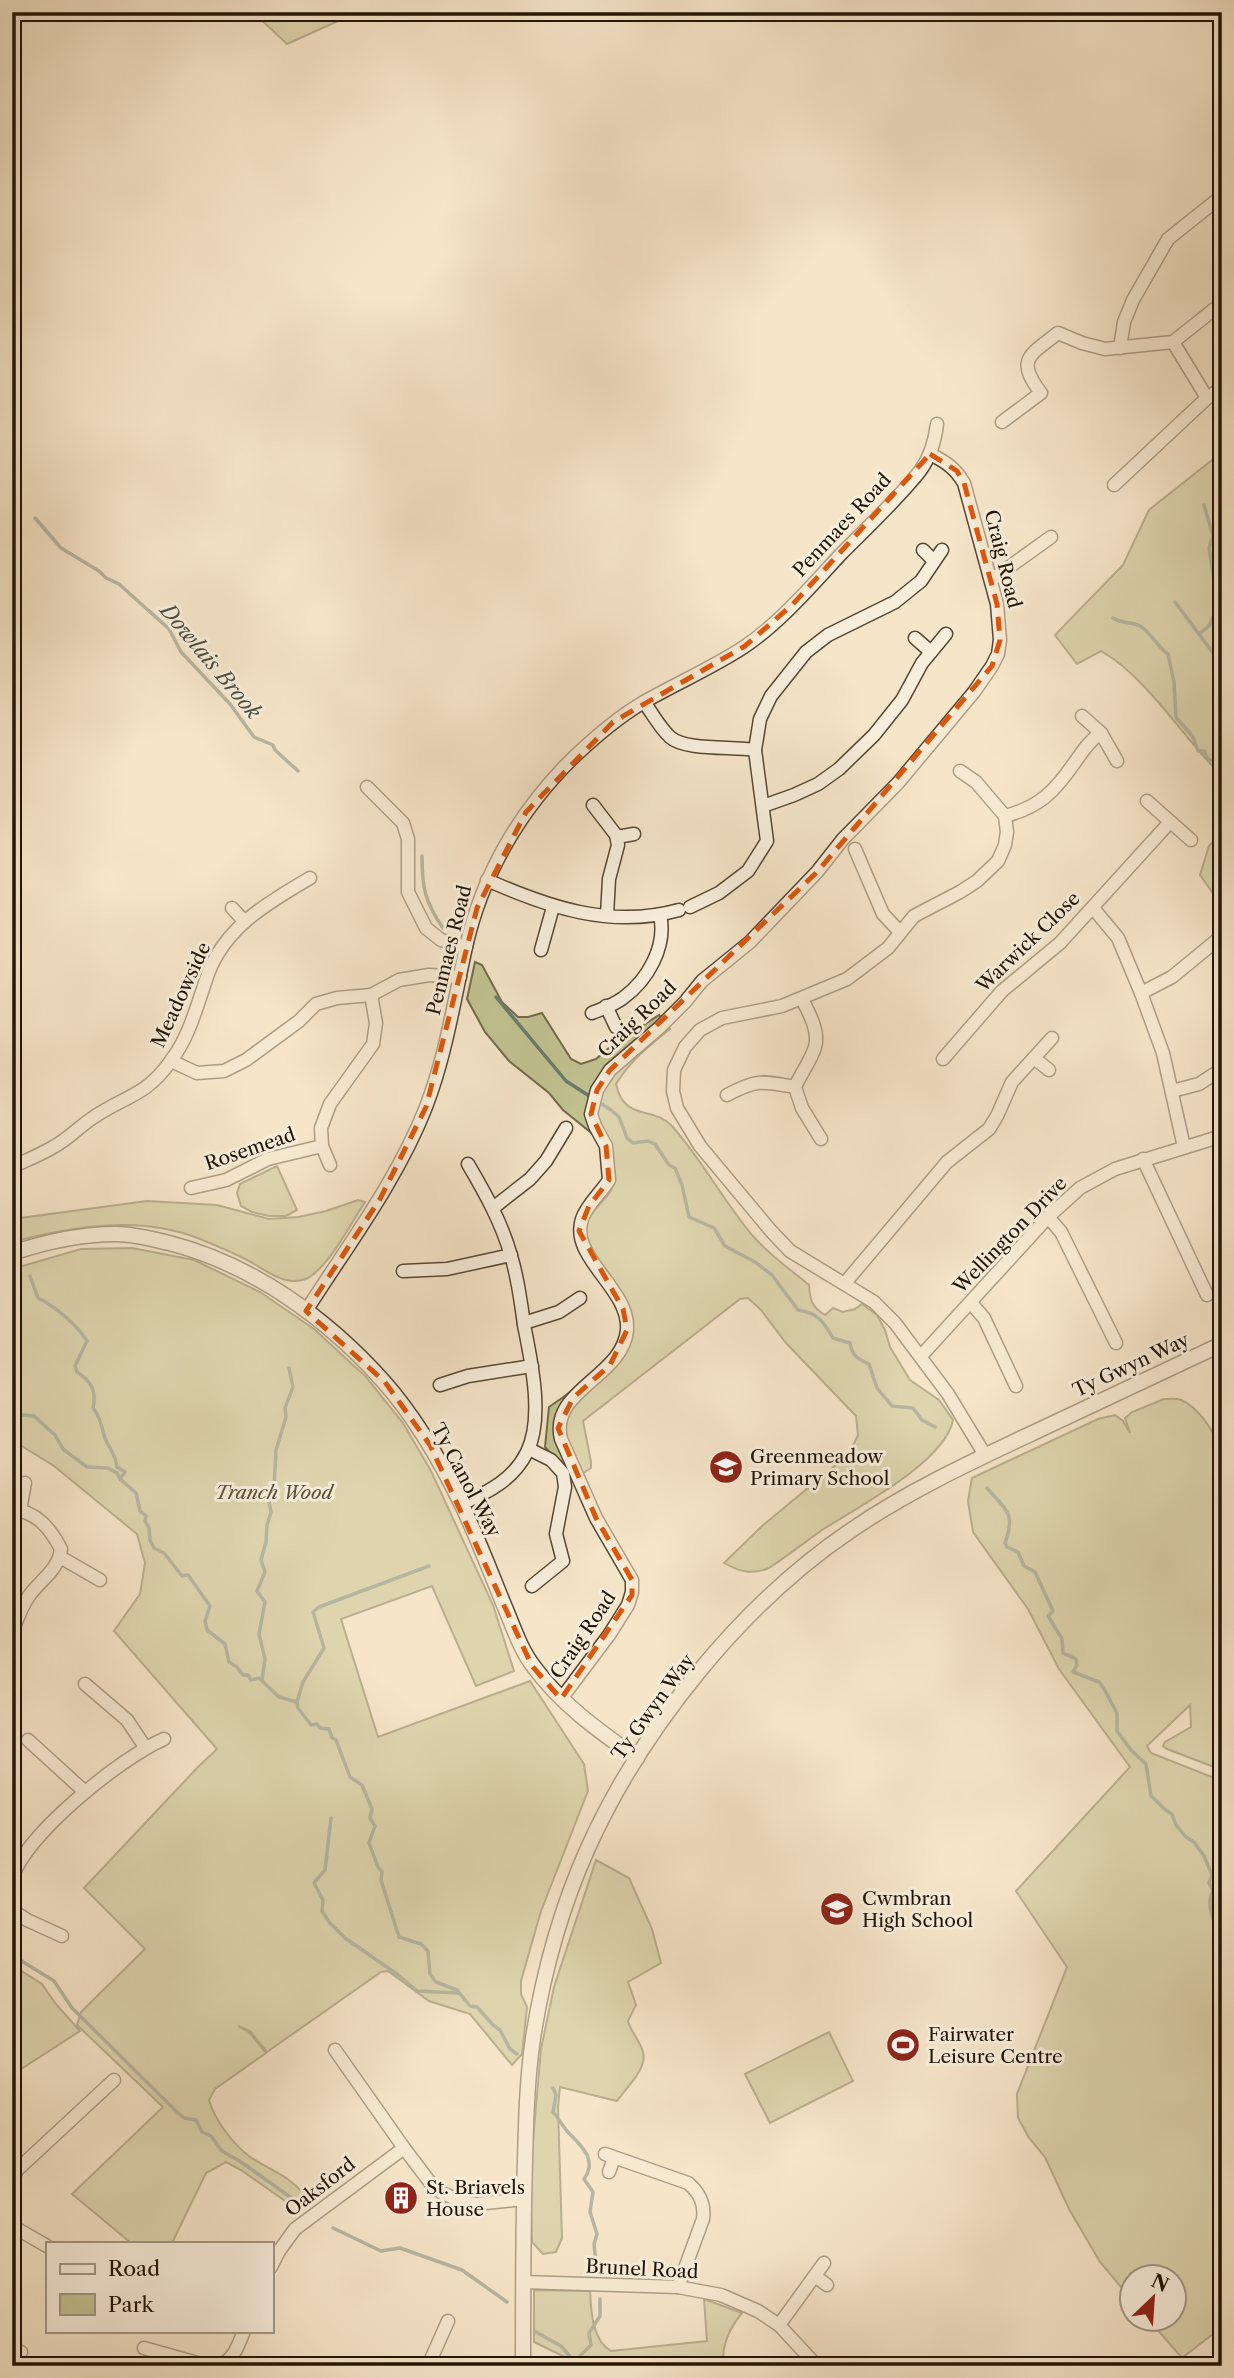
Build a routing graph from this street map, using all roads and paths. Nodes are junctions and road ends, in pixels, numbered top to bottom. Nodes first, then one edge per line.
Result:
1 (1222, 196) edge
2 (1222, 303) edge
3 (1173, 342) junction
4 (1120, 348) junction
5 (1222, 388) edge
6 (1207, 398) junction
7 (1002, 422) dead end
8 (937, 424) dead end
9 (930, 454) junction
10 (1114, 485) dead end
11 (1051, 537) dead end
12 (922, 550) dead end
13 (942, 550) dead end
14 (934, 561) junction
15 (991, 580) junction
16 (946, 634) dead end
17 (915, 638) dead end
18 (931, 652) junction
19 (643, 702) junction
20 (1082, 716) dead end
21 (1101, 733) junction
22 (755, 750) junction
23 (1118, 761) dead end
24 (960, 771) dead end
25 (367, 787) dead end
26 (1147, 801) dead end
27 (593, 805) dead end
28 (763, 806) junction
29 (1005, 817) junction
30 (1170, 822) junction
31 (634, 834) dead end
32 (617, 837) junction
33 (1191, 841) dead end
34 (855, 849) dead end
35 (310, 878) dead end
36 (487, 880) junction
37 (554, 907) junction
38 (232, 908) dead end
39 (1093, 908) junction
40 (607, 915) junction
41 (660, 915) junction
42 (244, 922) junction
43 (900, 931) junction
44 (1222, 936) edge
45 (466, 947) junction
46 (541, 950) dead end
47 (460, 977) junction
48 (1141, 993) junction
49 (372, 995) junction
50 (802, 999) junction
51 (606, 1006) junction
52 (592, 1013) dead end
53 (616, 1027) dead end
54 (1052, 1038) dead end
55 (1034, 1058) junction
56 (943, 1059) dead end
57 (171, 1061) junction
58 (1222, 1069) edge
59 (1049, 1070) dead end
60 (795, 1087) junction
61 (1172, 1091) junction
62 (727, 1095) dead end
63 (566, 1128) dead end
64 (1222, 1136) edge
65 (821, 1139) dead end
66 (322, 1146) junction
67 (1184, 1147) junction
68 (1143, 1158) junction
69 (468, 1164) dead end
70 (330, 1165) dead end
71 (12, 1167) edge
72 (191, 1188) dead end
73 (493, 1208) junction
74 (1048, 1217) junction
75 (12, 1253) edge
76 (511, 1255) junction
77 (404, 1271) dead end
78 (845, 1283) junction
79 (1207, 1295) dead end
80 (580, 1298) dead end
81 (971, 1303) junction
82 (306, 1311) junction
83 (524, 1323) junction
84 (1116, 1343) dead end
85 (1222, 1343) edge
86 (921, 1356) junction
87 (532, 1366) junction
88 (440, 1385) dead end
89 (1016, 1386) dead end
90 (529, 1449) junction
91 (985, 1455) junction
92 (25, 1483) dead end
93 (461, 1504) junction
94 (16, 1509) edge
95 (60, 1557) junction
96 (100, 1580) dead end
97 (532, 1586) dead end
98 (17, 1606) edge
99 (12, 1633) edge
100 (85, 1684) dead end
101 (561, 1699) junction
102 (164, 1739) dead end
103 (29, 1740) dead end
104 (145, 1747) junction
105 (637, 1758) junction
106 (85, 1792) junction
107 (13, 1872) edge
108 (12, 1910) edge
109 (62, 1936) dead end
110 (335, 2050) dead end
111 (114, 2080) dead end
112 (404, 2148) junction
113 (609, 2172) dead end
114 (12, 2181) edge
115 (524, 2199) junction
116 (12, 2226) edge
117 (46, 2245) edge
118 (273, 2263) edge
119 (824, 2263) dead end
120 (815, 2276) junction
121 (523, 2282) junction
122 (827, 2285) dead end
123 (678, 2287) junction
124 (448, 2321) dead end
125 (779, 2325) junction
126 (244, 2332) edge
127 (144, 2348) dead end
128 (208, 2366) edge
129 (216, 2366) edge
130 (428, 2366) edge
131 (523, 2366) edge
132 (817, 2366) edge

1 - 4 street
2 - 3 street
3 - 4 street
3 - 6 street
4 - 7 street
5 - 6 street
6 - 10 street
8 - 9 street, Penmaes Road
9 - 15 street, Craig Road
9 - 19 street, Penmaes Road
11 - 15 street
12 - 14 street
13 - 14 street
14 - 22 street
15 - 101 street, Craig Road
16 - 18 street
17 - 18 street
18 - 28 street
19 - 22 street
19 - 36 street, Penmaes Road
20 - 21 street
21 - 23 street
21 - 29 street
22 - 28 street
24 - 29 street
25 - 45 street
26 - 30 street
27 - 32 street
28 - 41 street
29 - 43 street
30 - 33 street
30 - 39 street, Warwick Close
31 - 32 street
32 - 40 street
34 - 43 street
35 - 42 street, Meadowside
36 - 37 street
36 - 45 street, Penmaes Road
37 - 40 street
37 - 46 street
38 - 42 street
39 - 48 street
39 - 56 street, Warwick Close
40 - 41 street
41 - 51 street
42 - 57 street, Meadowside
43 - 50 street
44 - 48 street
45 - 47 street, Penmaes Road
47 - 49 street
47 - 82 street, Penmaes Road
48 - 61 street
49 - 57 street
49 - 66 street, Rosemead
50 - 60 street
50 - 78 street
51 - 52 street
51 - 53 street
54 - 55 street
55 - 59 street
55 - 78 street
57 - 71 street, Meadowside
58 - 61 street
60 - 62 street
60 - 65 street
61 - 67 street
63 - 73 street
64 - 67 street, Wellington Drive
66 - 70 street, Rosemead
66 - 72 street, Rosemead
67 - 68 street, Wellington Drive
68 - 74 street, Wellington Drive
68 - 79 street
69 - 73 street
73 - 76 street
74 - 81 street, Wellington Drive
74 - 84 street
75 - 82 street, Ty Canol Way
76 - 77 street
76 - 83 street
78 - 86 street
80 - 83 street
81 - 86 street, Wellington Drive
81 - 89 street
82 - 93 street, Ty Canol Way
83 - 87 street
85 - 91 street, Ty Gwyn Way
86 - 91 street
87 - 88 street
87 - 90 street
90 - 93 street
90 - 97 street
91 - 105 street, Ty Gwyn Way
92 - 94 street
93 - 101 street, Ty Canol Way
94 - 95 street
95 - 96 street
95 - 98 street
98 - 99 street
100 - 104 street
101 - 105 street, Ty Canol Way
102 - 104 street
103 - 106 street
104 - 106 street
105 - 115 street, Ty Gwyn Way
106 - 107 street
108 - 109 street
110 - 112 street
111 - 114 street
112 - 115 street
112 - 118 street, Oaksford
113 - 123 street
115 - 121 street, Ty Gwyn Way
116 - 117 street
119 - 120 street
120 - 122 street
120 - 125 street
121 - 123 street, Brunel Road
121 - 131 street, Ty Gwyn Way
123 - 125 street, Brunel Road
124 - 130 street
125 - 132 street, Brunel Road
126 - 129 street
127 - 128 street

